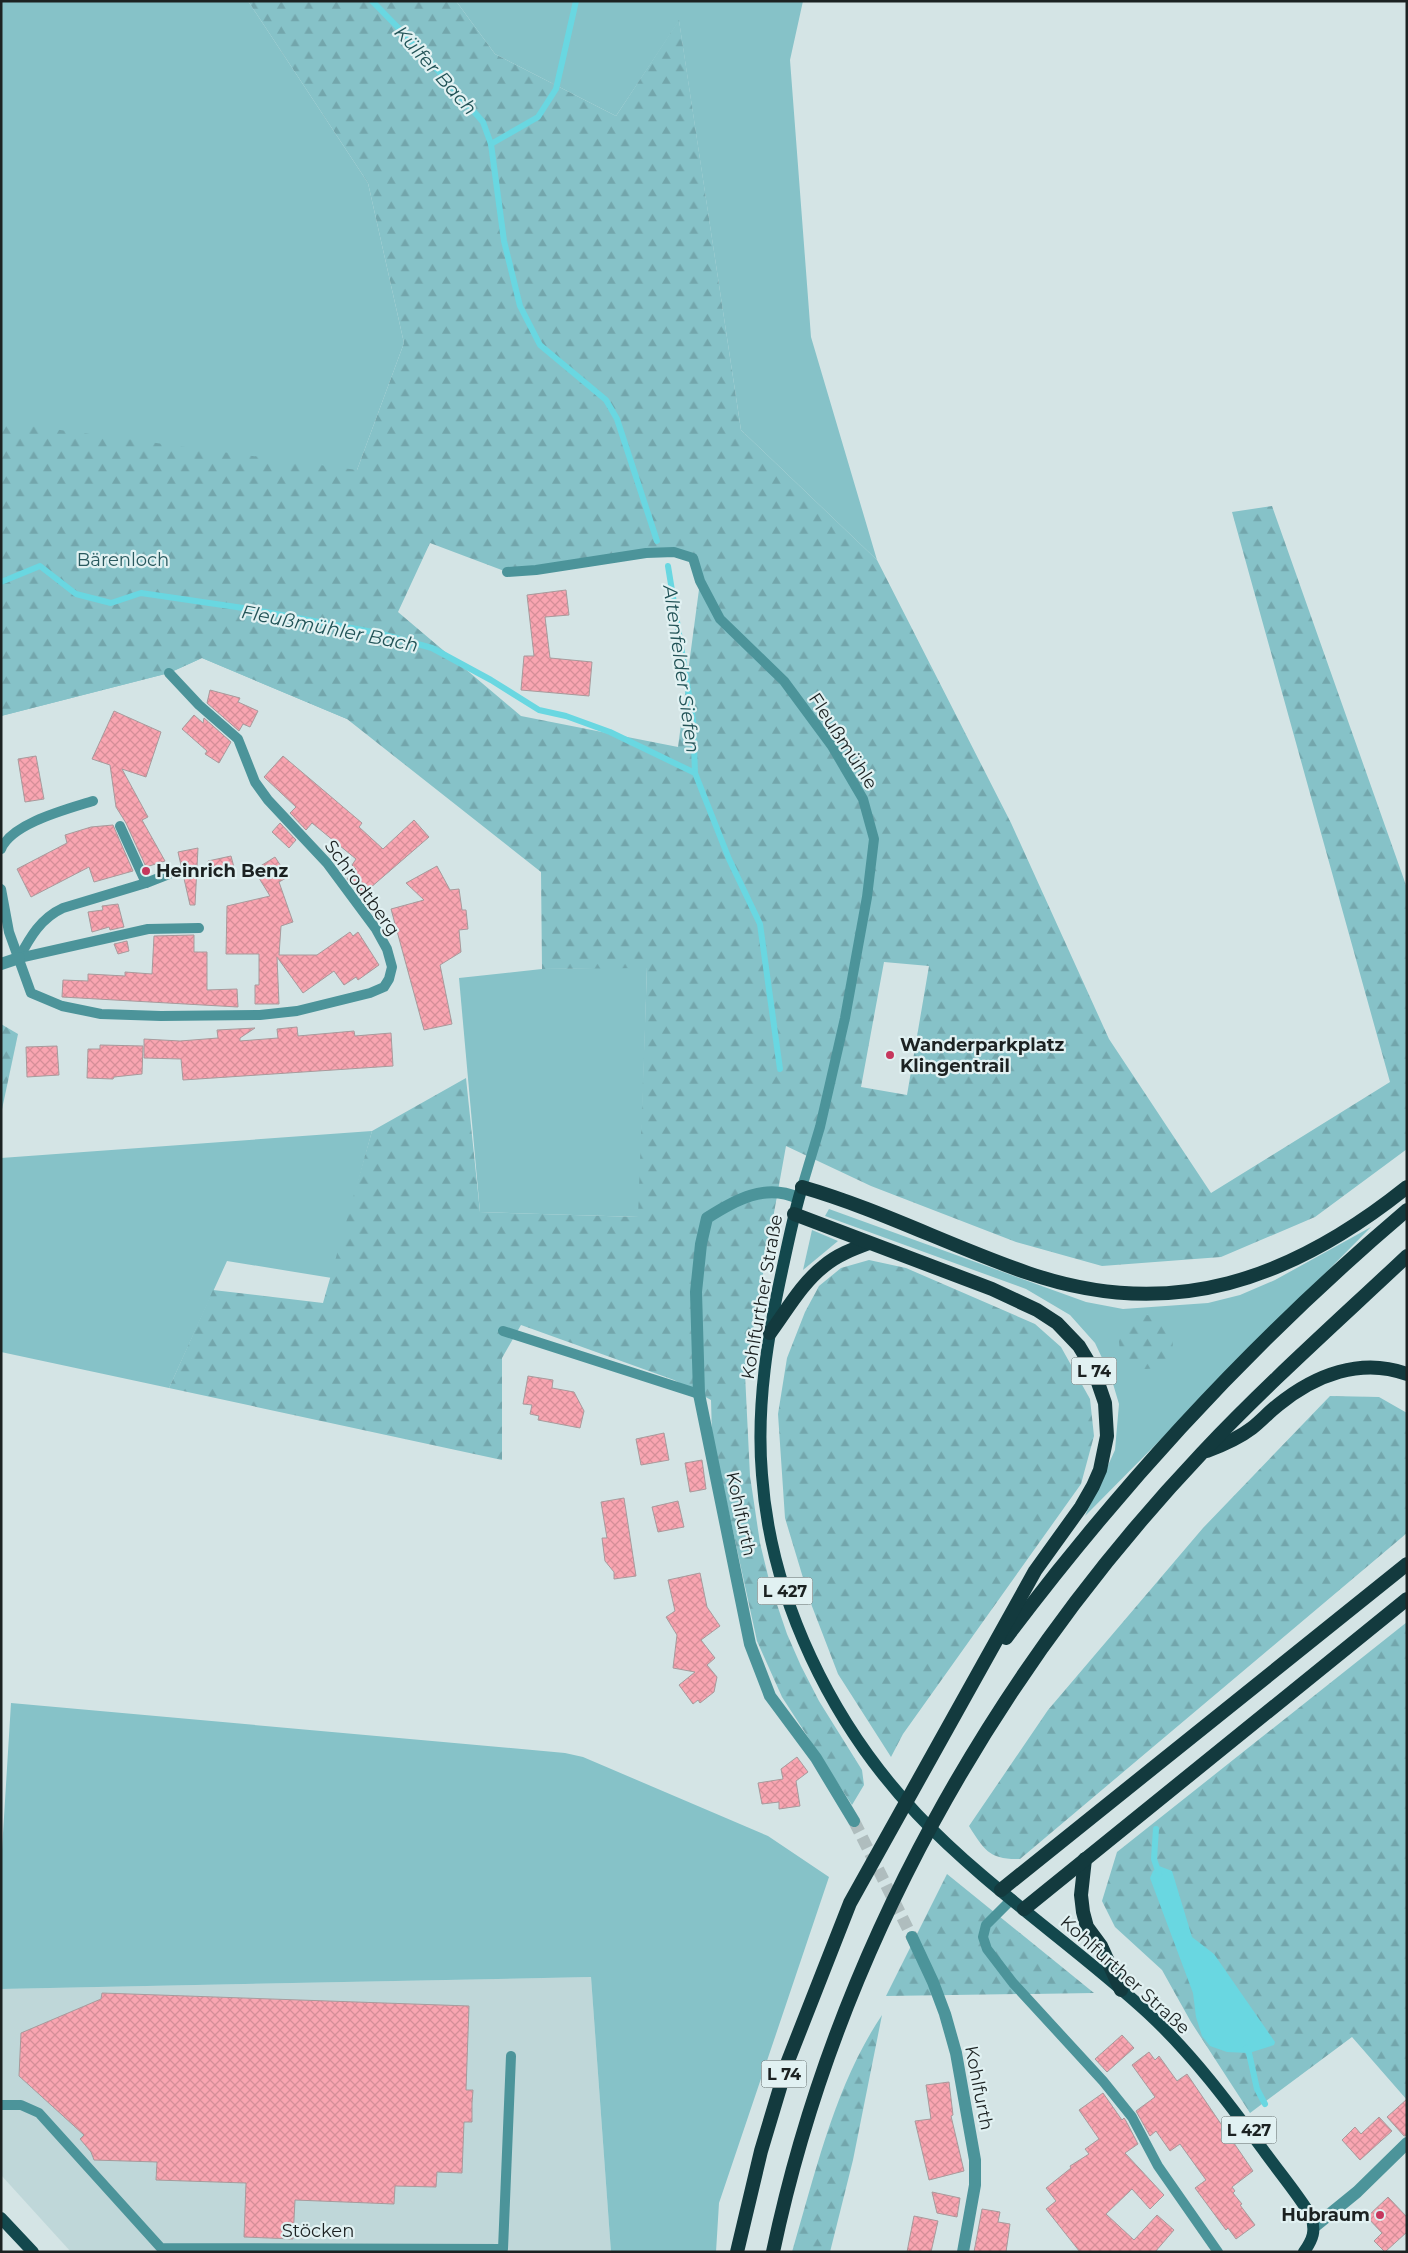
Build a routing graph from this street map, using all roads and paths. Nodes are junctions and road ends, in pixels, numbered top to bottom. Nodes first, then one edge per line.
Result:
1 (507, 572) dead end
2 (169, 673) dead end
3 (93, 801) dead end
4 (120, 826) dead end
5 (1, 849) edge
6 (169, 874) dead end
7 (146, 883) junction
8 (1, 889) edge
9 (199, 928) dead end
10 (19, 958) junction
11 (1, 964) edge
12 (1407, 1187) edge
13 (800, 1192) junction
14 (1407, 1210) edge
15 (794, 1214) junction
16 (869, 1243) junction
17 (1407, 1256) edge
18 (503, 1331) dead end
19 (770, 1333) junction
20 (1407, 1374) edge
21 (698, 1394) junction
22 (1202, 1453) junction
23 (1407, 1564) edge
24 (1407, 1599) edge
25 (974, 1680) junction
26 (854, 1821) tunnel mouth
27 (1085, 1859) junction
28 (1001, 1890) junction
29 (1012, 1900) junction
30 (1024, 1909) junction
31 (912, 1937) tunnel mouth
32 (1121, 1990) junction
33 (510, 2056) dead end
34 (1, 2105) edge
35 (1407, 2143) edge
36 (1, 2218) edge
37 (1314, 2226) junction
38 (32, 2252) edge
39 (737, 2252) edge
40 (773, 2252) edge
41 (962, 2252) edge
42 (1218, 2252) edge
43 (1304, 2252) edge

1 - 13 lane, Fleußmühle
2 - 10 lane, Schrodtberg
3 - 5 lane
4 - 7 lane
6 - 7 lane
7 - 10 lane
8 - 10 lane, Schrodtberg
9 - 10 lane
10 - 11 street
12 - 13 highway
13 - 15 main road, Kohlfurther Straße / L 427
13 - 21 street, Kohlfurth
14 - 25 highway, L 74
15 - 16 highway, L 74
15 - 19 main road, Kohlfurther Straße / L 427
16 - 19 highway
16 - 25 highway, L 74
17 - 22 highway, L 74
18 - 21 lane
19 - 28 main road, Kohlfurther Straße / L 427
20 - 22 highway, L 74
21 - 26 street, Kohlfurth
22 - 40 highway, L 74
23 - 28 highway
24 - 27 highway
25 - 39 highway, L 74
27 - 30 highway
27 - 32 highway
28 - 29 main road, Kohlfurther Straße / L 427
29 - 30 main road, Kohlfurther Straße / L 427
29 - 42 lane
30 - 32 main road, Kohlfurther Straße / L 427
31 - 41 street, Kohlfurth
32 - 37 main road, Kohlfurther Straße / L 427
33 - 34 lane, Stöcken
35 - 37 street
36 - 38 main road
37 - 43 main road

